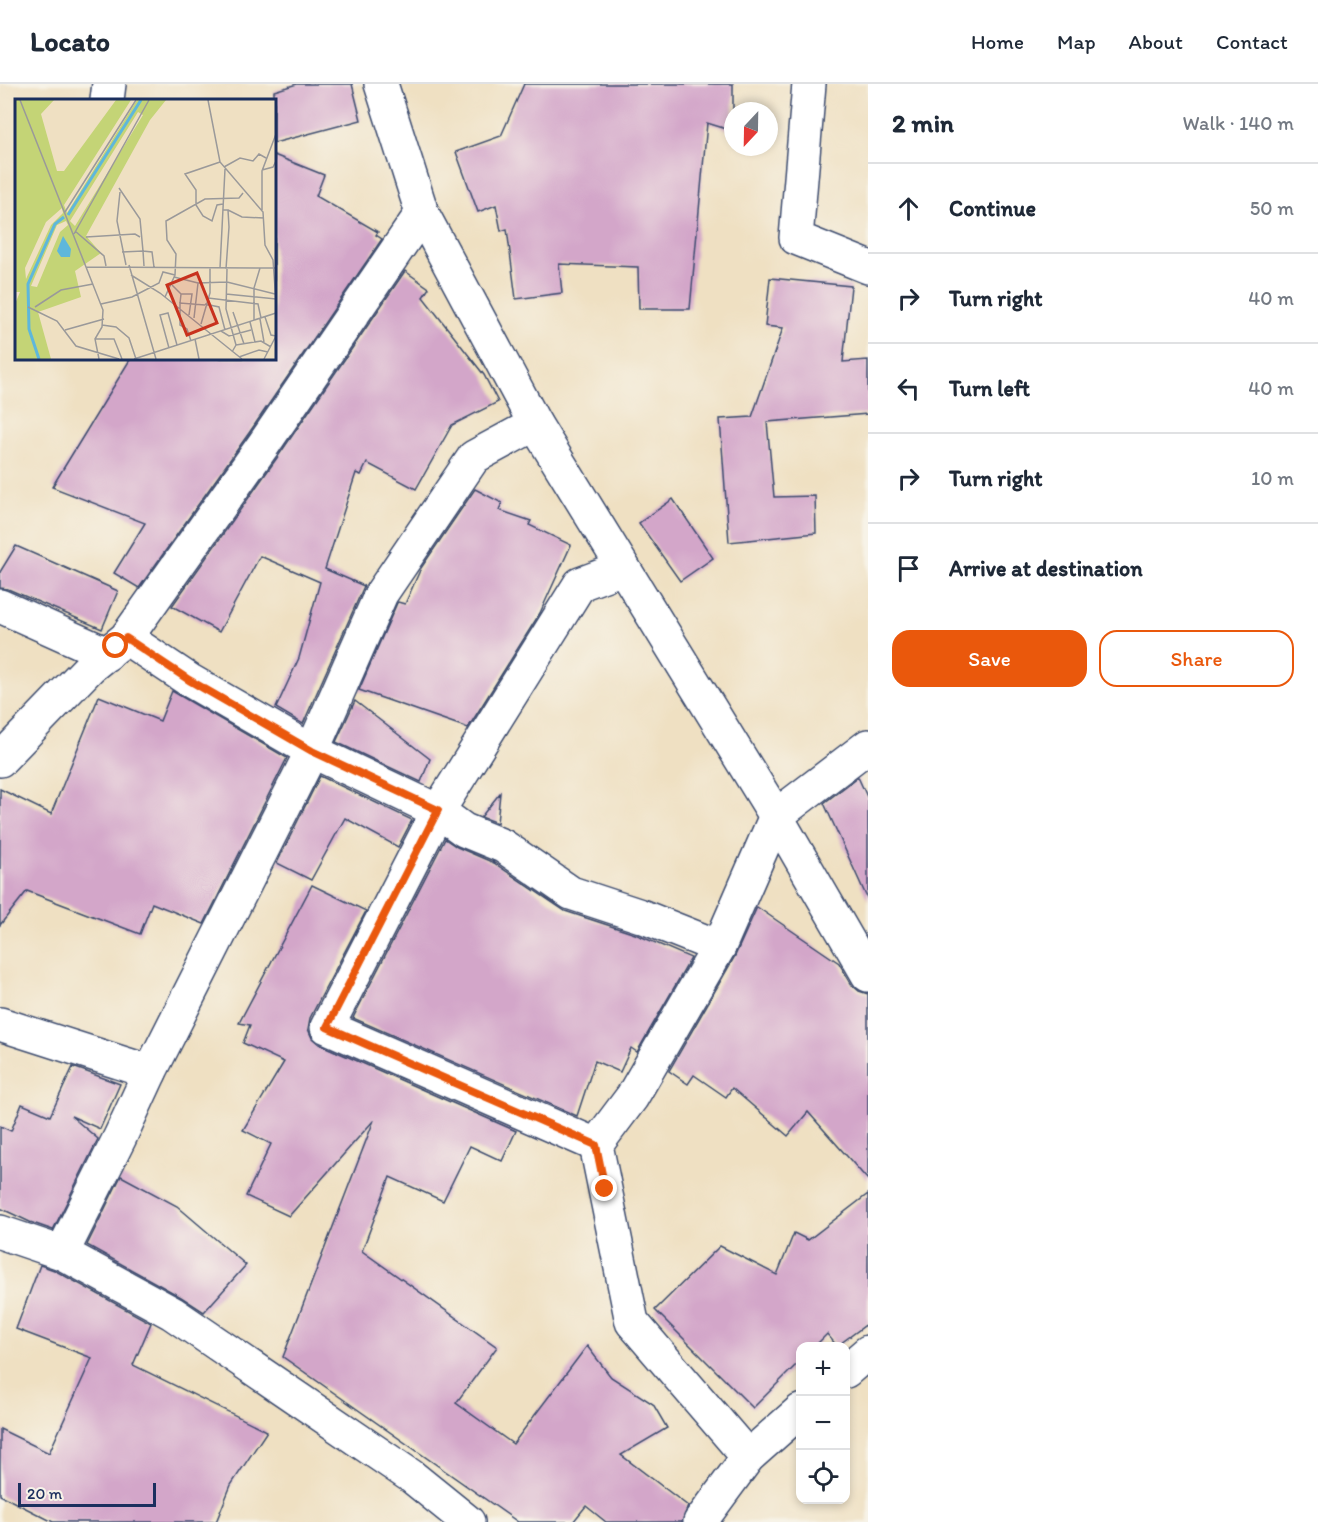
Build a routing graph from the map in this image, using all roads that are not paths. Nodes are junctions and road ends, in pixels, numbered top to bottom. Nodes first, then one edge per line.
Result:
1 (109, 84) edge
2 (381, 84) edge
3 (809, 84) edge
4 (107, 99) edge
5 (422, 213) junction
6 (868, 267) edge
7 (535, 424) junction
8 (623, 568) junction
9 (0, 606) edge
10 (116, 646) junction
11 (868, 746) edge
12 (312, 751) junction
13 (0, 760) edge
14 (438, 810) junction
15 (776, 816) junction
16 (719, 947) junction
17 (868, 975) edge
18 (0, 1024) edge
19 (150, 1072) junction
20 (596, 1145) junction
21 (0, 1232) edge
22 (62, 1253) junction
23 (868, 1352) edge
24 (850, 1368) edge
25 (796, 1415) edge
26 (748, 1457) junction
27 (468, 1522) edge
28 (700, 1522) edge

1 - 4 street
2 - 5 street
3 - 6 street
5 - 7 street
5 - 10 street
7 - 8 street
7 - 12 street
8 - 14 street
8 - 15 street
9 - 10 street
10 - 12 street
10 - 13 street
11 - 15 street
12 - 14 street
12 - 19 street
14 - 16 street
14 - 20 street
15 - 16 street
15 - 17 street
16 - 20 street
18 - 19 street
19 - 22 street
20 - 26 street
21 - 22 street
22 - 27 street
23 - 24 street
25 - 26 street
26 - 28 street

